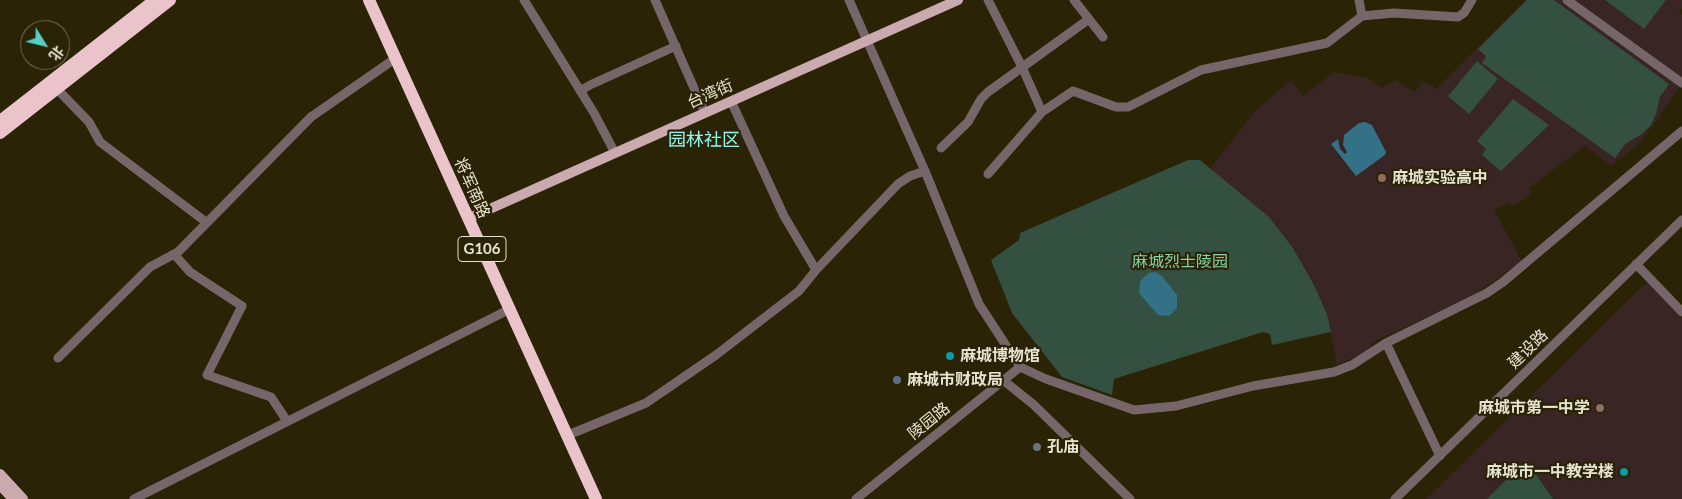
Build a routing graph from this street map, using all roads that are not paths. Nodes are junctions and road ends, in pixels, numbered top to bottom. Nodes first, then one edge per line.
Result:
1 (154, 0) edge
2 (170, 0) edge
3 (369, 0) edge
4 (377, 0) edge
5 (524, 0) edge
6 (655, 0) edge
7 (849, 0) edge
8 (958, 0) edge
9 (988, 0) edge
10 (1074, 0) edge
11 (1359, 0) edge
12 (1472, 0) edge
13 (1567, 0) edge
14 (1362, 16) junction
15 (1089, 19) junction
16 (1103, 37) dead end
17 (867, 40) junction
18 (676, 46) junction
19 (396, 58) junction
20 (1022, 67) junction
21 (1682, 83) edge
22 (58, 89) junction
23 (580, 91) junction
24 (731, 101) junction
25 (1042, 112) junction
26 (706, 113) junction
27 (0, 121) edge
28 (1682, 131) edge
29 (0, 133) edge
30 (941, 148) dead end
31 (615, 153) junction
32 (925, 170) junction
33 (988, 174) dead end
34 (474, 216) junction
35 (1682, 220) edge
36 (206, 222) junction
37 (174, 254) junction
38 (1636, 264) junction
39 (816, 270) junction
40 (510, 309) junction
41 (1682, 312) edge
42 (1386, 343) junction
43 (58, 358) dead end
44 (1020, 367) junction
45 (1003, 380) junction
46 (287, 422) junction
47 (573, 433) junction
48 (1440, 456) junction
49 (0, 474) edge
50 (0, 485) edge
51 (13, 499) edge
52 (22, 499) edge
53 (134, 499) edge
54 (596, 499) edge
55 (603, 499) edge
56 (856, 499) edge
57 (1130, 499) edge
58 (1395, 499) edge

1 - 27 highway
2 - 22 highway
3 - 19 highway, 将军南路 / G106
4 - 34 highway, 将军南路 / G106
5 - 23 street
6 - 18 street
7 - 17 street
8 - 17 main road, 台湾街
9 - 20 street
10 - 15 street
11 - 14 street
12 - 14 street
13 - 21 street
14 - 25 street
15 - 16 street
15 - 20 street
17 - 24 main road, 台湾街
17 - 32 street
18 - 23 street
18 - 26 street
19 - 36 street
19 - 40 highway, 将军南路 / G106
20 - 25 street
20 - 30 street
22 - 29 highway
22 - 36 street
23 - 31 street
24 - 26 main road, 台湾街
24 - 39 street
25 - 33 street
26 - 31 main road, 台湾街
28 - 42 street
31 - 34 main road, 台湾街
32 - 39 street
32 - 44 street
34 - 47 highway, 将军南路 / G106
35 - 38 street, 建设路
36 - 37 street
37 - 43 street
37 - 46 street
38 - 41 street
38 - 48 street, 建设路
39 - 47 street
40 - 46 street
40 - 54 highway, 将军南路 / G106
42 - 44 street
42 - 48 street
44 - 45 street, 陵园路
45 - 56 street, 陵园路
45 - 57 street
46 - 53 street
47 - 55 highway, 将军南路 / G106
48 - 58 street, 建设路
49 - 52 main road
50 - 51 main road

